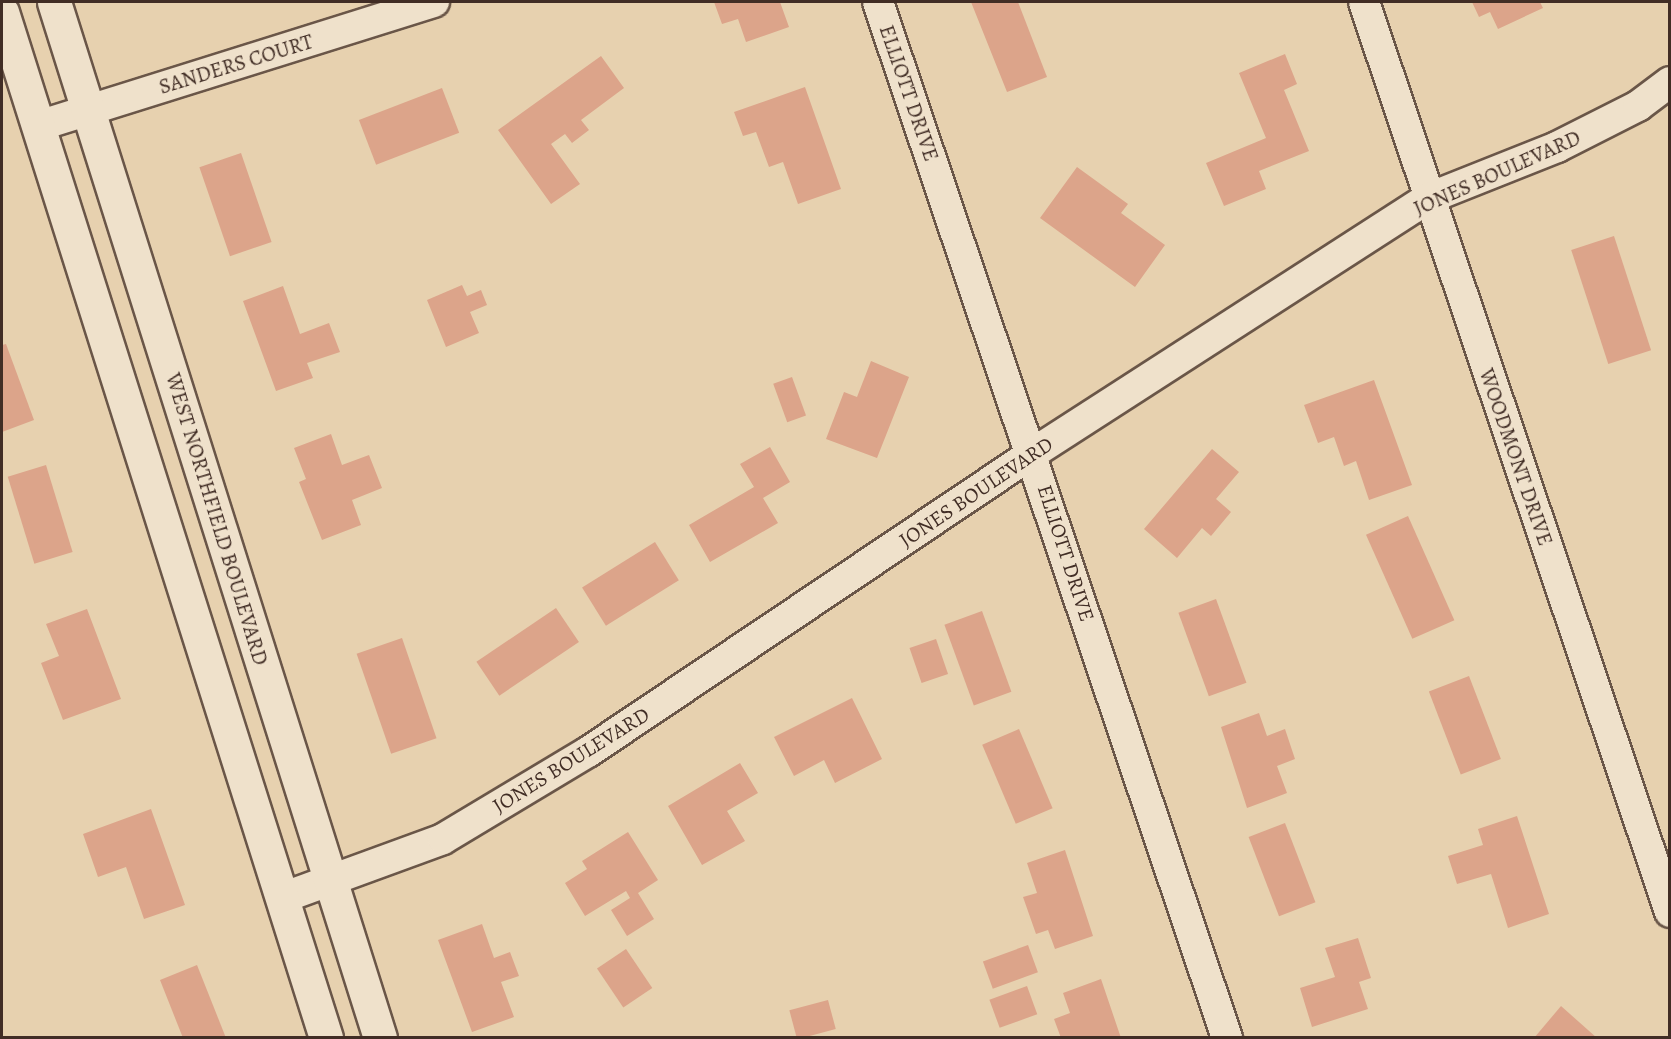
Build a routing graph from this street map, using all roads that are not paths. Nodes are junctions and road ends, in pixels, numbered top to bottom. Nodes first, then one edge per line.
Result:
1 (54, 2) edge
2 (434, 2) edge
3 (878, 2) edge
4 (1364, 2) edge
5 (2, 12) edge
6 (1670, 82) edge
7 (89, 110) junction
8 (38, 126) junction
9 (1429, 198) junction
10 (1033, 453) junction
11 (331, 884) junction
12 (282, 898) junction
13 (1670, 912) edge
14 (326, 1038) edge
15 (380, 1038) edge
16 (1227, 1038) edge

1 - 7 main road, WEST NORTHFIELD BOULEVARD
2 - 7 street, SANDERS COURT
3 - 10 street, ELLIOTT DRIVE
4 - 9 street, WOODMONT DRIVE
5 - 8 main road
6 - 9 street, JONES BOULEVARD
7 - 8 street, SANDERS COURT
7 - 11 main road, WEST NORTHFIELD BOULEVARD
8 - 12 main road
9 - 10 street, JONES BOULEVARD
9 - 13 street, WOODMONT DRIVE
10 - 11 street, JONES BOULEVARD
10 - 16 street, ELLIOTT DRIVE
11 - 12 street, JONES BOULEVARD
11 - 15 main road, WEST NORTHFIELD BOULEVARD
12 - 14 main road

